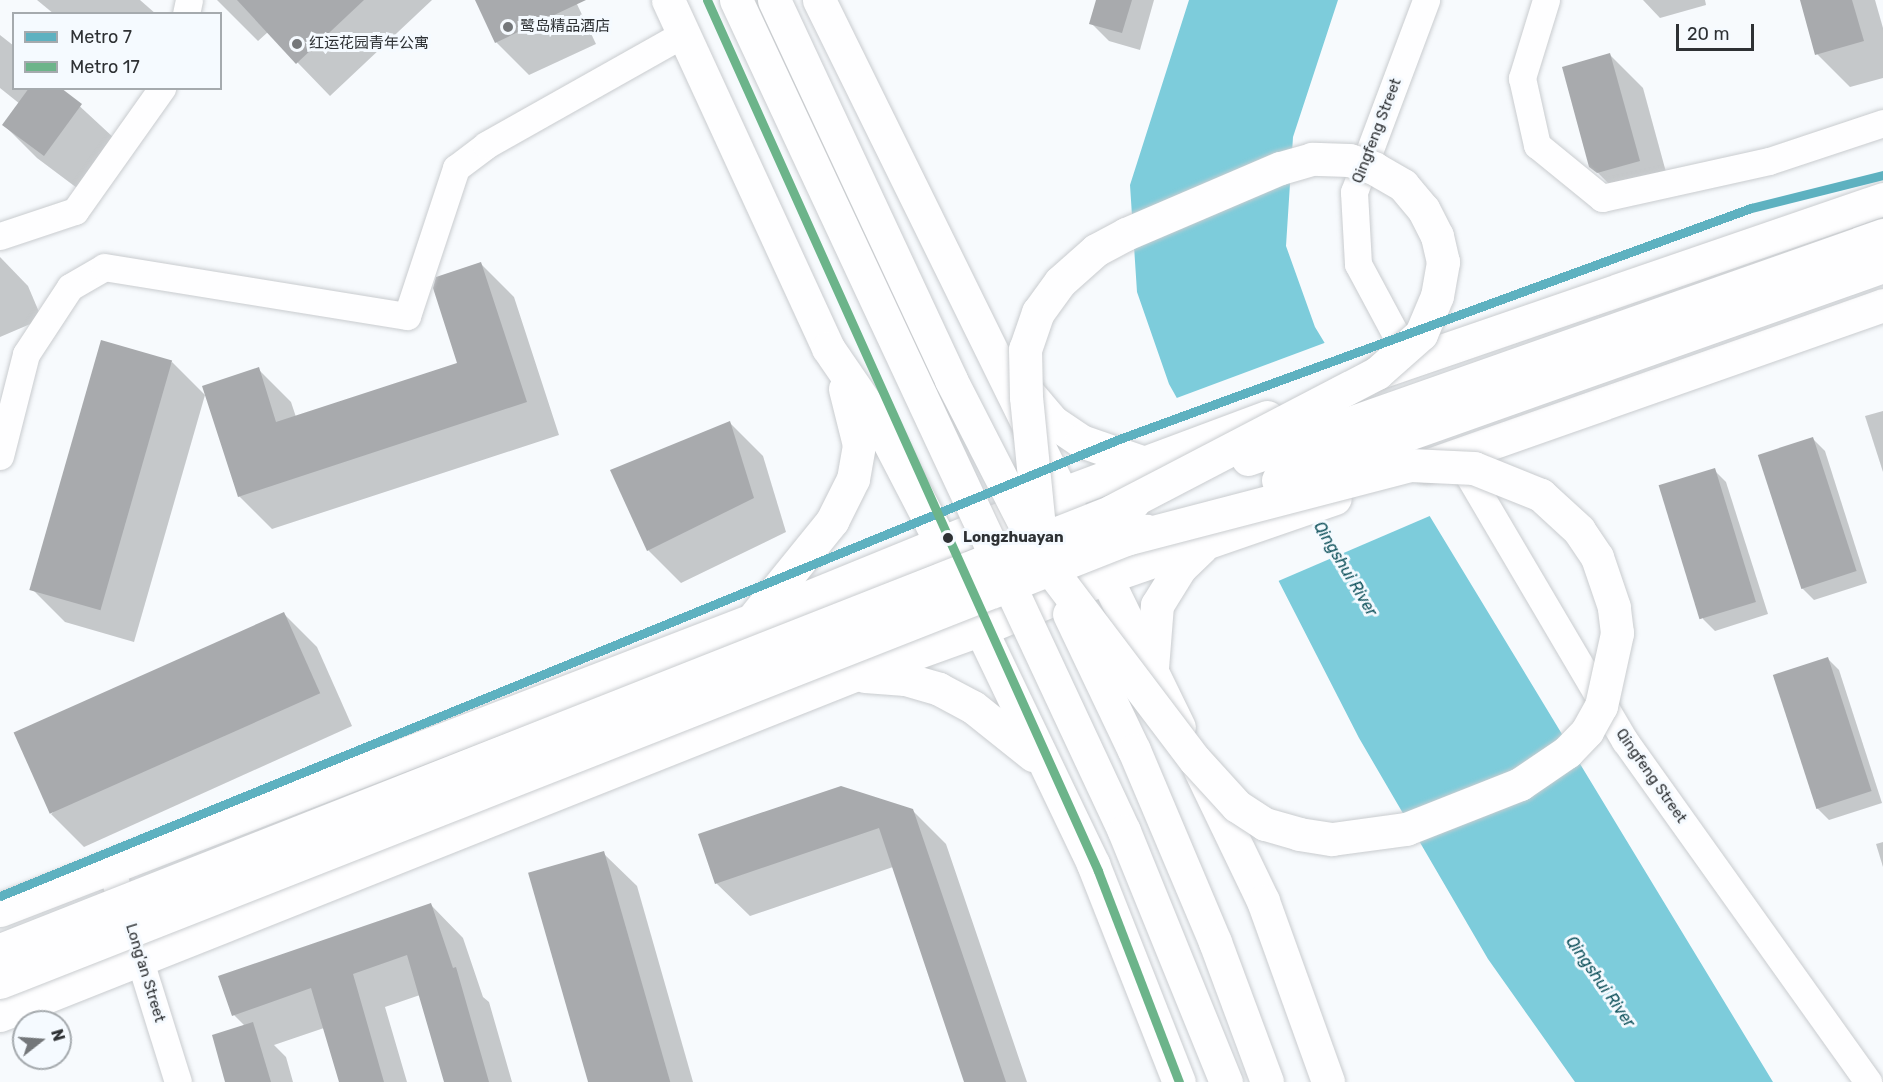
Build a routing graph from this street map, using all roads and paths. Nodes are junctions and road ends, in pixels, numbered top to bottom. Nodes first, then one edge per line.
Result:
1 (668, 0) edge
2 (736, 0) edge
3 (774, 0) edge
4 (1426, 0) edge
5 (1546, 0) edge
6 (823, 1) edge
7 (681, 35) junction
8 (161, 90) edge
9 (1883, 123) edge
10 (1883, 199) edge
11 (1883, 235) edge
12 (0, 236) edge
13 (1883, 266) edge
14 (1883, 305) edge
15 (978, 321) junction
16 (828, 348) junction
17 (1410, 361) junction
18 (1457, 455) junction
19 (0, 456) edge
20 (1145, 463) junction
21 (1061, 494) junction
22 (1119, 525) junction
23 (1212, 541) junction
24 (943, 544) junction
25 (1042, 558) junction
26 (1107, 577) junction
27 (752, 620) junction
28 (980, 630) junction
29 (1152, 670) junction
30 (854, 675) junction
31 (1045, 765) junction
32 (110, 865) junction
33 (0, 910) edge
34 (0, 950) edge
35 (140, 958) junction
36 (0, 982) edge
37 (0, 1015) edge
38 (178, 1082) edge
39 (1179, 1082) edge
40 (1226, 1082) edge
41 (1267, 1082) edge
42 (1328, 1082) edge
43 (1868, 1082) edge

1 - 7 main road
2 - 40 main road, bridge
3 - 25 main road, bridge
4 - 17 street, Qingfeng Street
5 - 9 street
6 - 15 main road
7 - 16 main road
7 - 19 street
8 - 12 street
10 - 17 main road
11 - 22 main road, bridge
13 - 22 main road, bridge
14 - 18 main road
15 - 20 main road
15 - 21 main road
16 - 24 main road
16 - 27 main road
17 - 20 main road, bridge
18 - 23 main road
18 - 43 street, Qingfeng Street
20 - 21 main road
21 - 24 main road
21 - 26 main road
22 - 25 main road, bridge
22 - 25 main road, bridge
22 - 34 main road, bridge
22 - 36 main road, bridge
23 - 26 main road
23 - 29 main road
24 - 27 main road
24 - 28 main road
25 - 41 main road, bridge
26 - 28 main road
26 - 29 main road
27 - 32 main road
28 - 30 main road
28 - 31 main road
29 - 42 main road
30 - 31 main road
30 - 35 main road
31 - 39 main road
32 - 33 main road
32 - 35 street, Long'an Street
35 - 37 main road
35 - 38 street, Long'an Street

